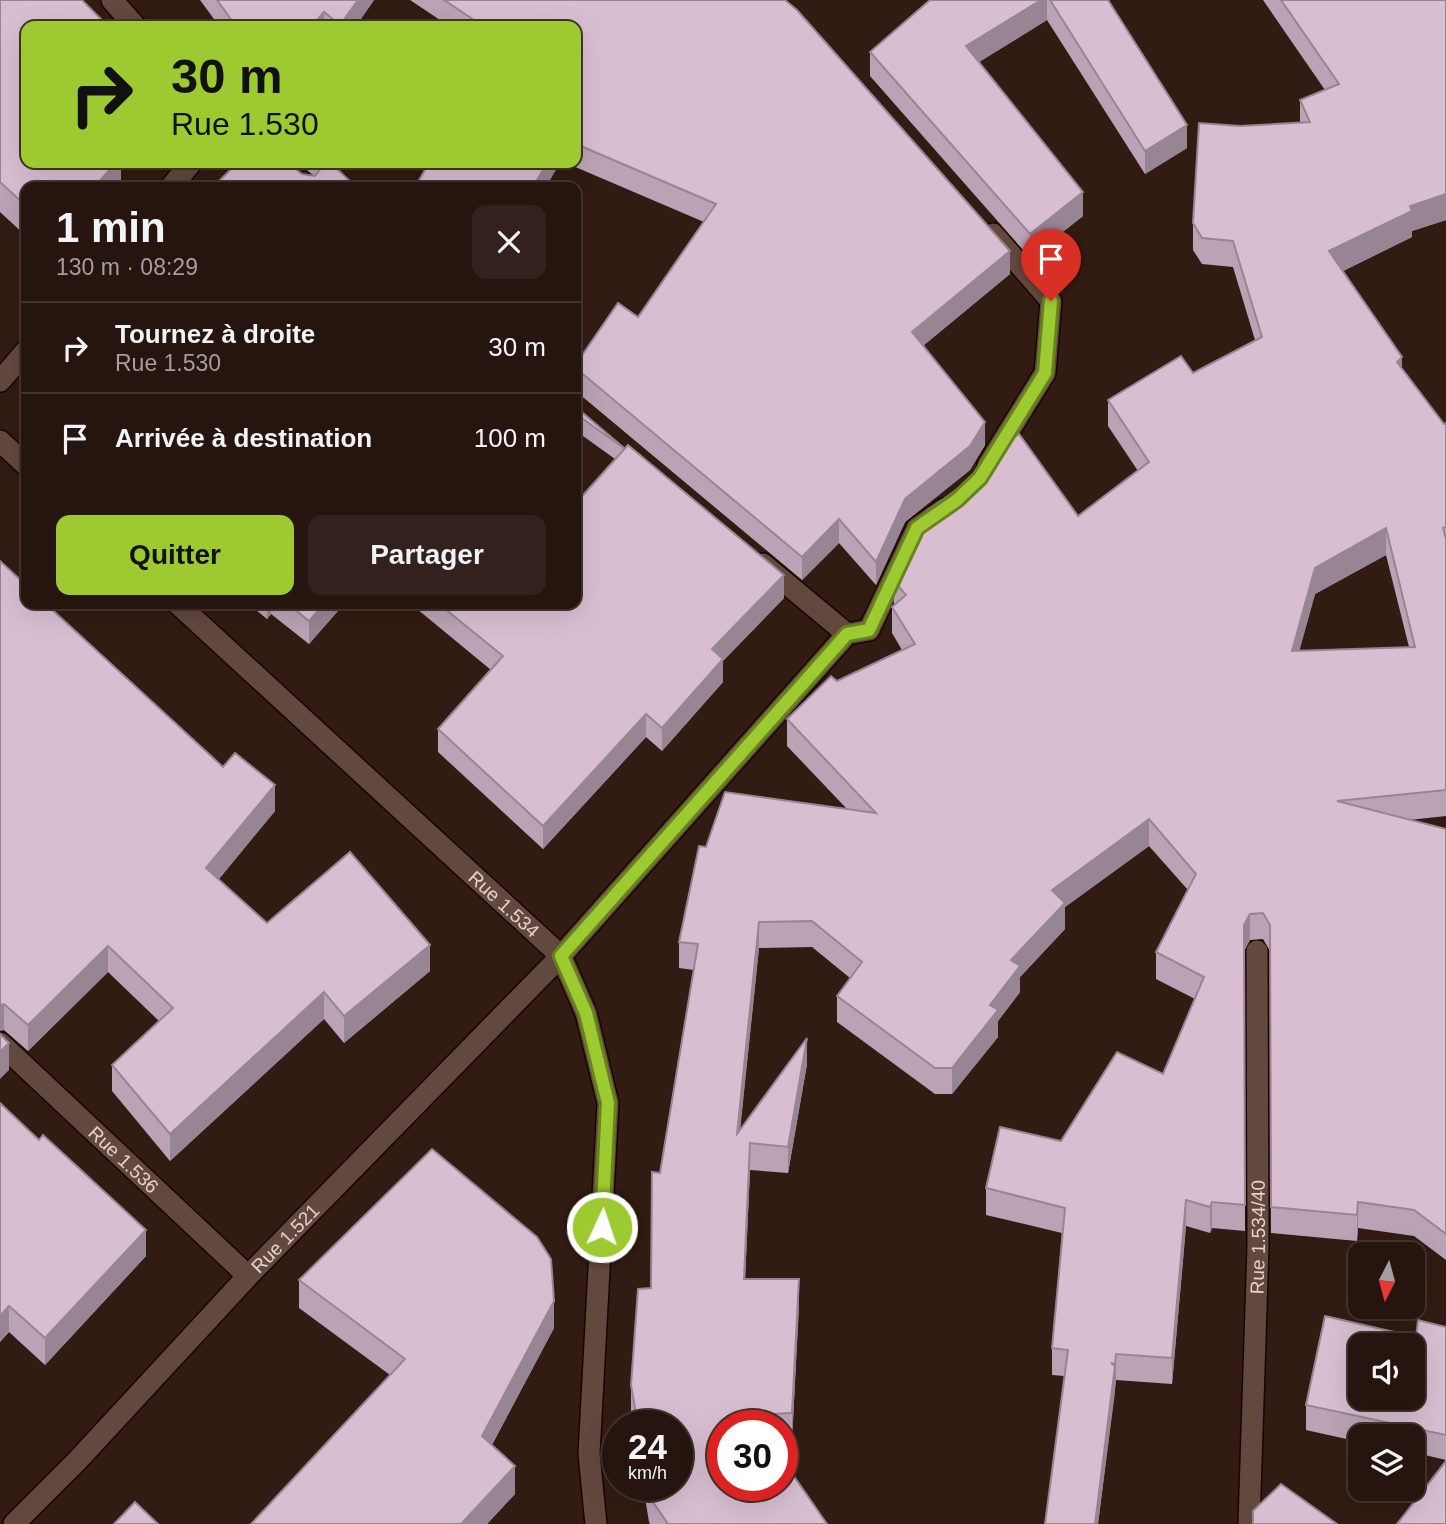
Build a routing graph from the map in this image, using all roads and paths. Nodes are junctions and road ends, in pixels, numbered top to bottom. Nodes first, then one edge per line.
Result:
1 (111, 0) edge
2 (130, 21) edge
3 (187, 168) edge
4 (174, 182) edge
5 (980, 219) edge
6 (21, 357) edge
7 (0, 381) edge
8 (0, 441) edge
9 (21, 460) edge
10 (972, 485) edge
11 (957, 500) edge
12 (743, 548) edge
13 (183, 609) edge
14 (847, 634) junction
15 (1257, 951) edge
16 (561, 956) junction
17 (0, 1043) edge
18 (248, 1276) junction
19 (595, 1523) edge
20 (14, 1524) edge
21 (1249, 1524) edge

1 - 2 street
3 - 4 street
5 - 10 street
6 - 7 street
8 - 9 street
11 - 14 street, Rue 1.521
12 - 14 street
13 - 16 street, Rue 1.534
14 - 16 street, Rue 1.521
15 - 21 street, Rue 1.534/40
16 - 18 street, Rue 1.521
16 - 19 street, Rue 1.534
17 - 18 street, Rue 1.536
18 - 20 street, Rue 1.521

